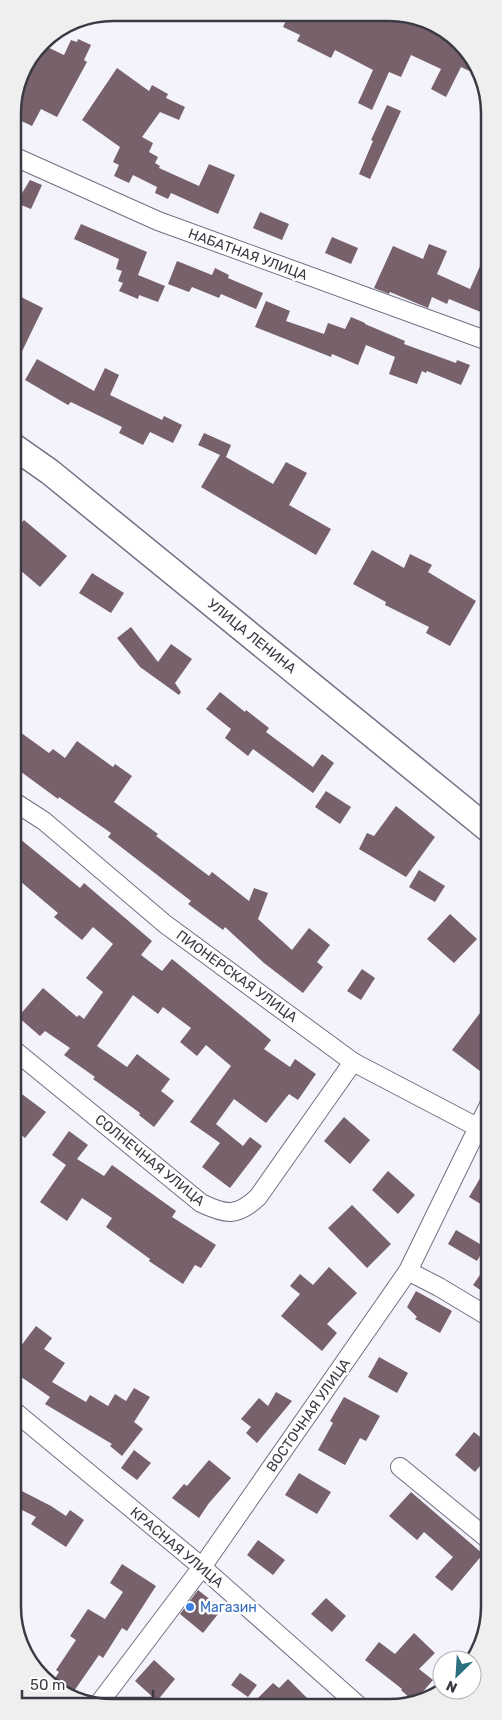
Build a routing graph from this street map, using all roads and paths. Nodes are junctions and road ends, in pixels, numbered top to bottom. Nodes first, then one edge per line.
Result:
1 (21, 160) edge
2 (481, 338) edge
3 (21, 452) edge
4 (21, 806) edge
5 (481, 824) edge
6 (21, 1056) edge
7 (352, 1062) junction
8 (481, 1120) edge
9 (477, 1127) junction
10 (408, 1271) junction
11 (481, 1312) edge
12 (21, 1417) edge
13 (400, 1467) dead end
14 (481, 1533) edge
15 (202, 1567) junction
16 (103, 1698) edge
17 (351, 1699) edge

1 - 2 street, НАБАТНАЯ УЛИЦА
3 - 5 street, УЛИЦА ЛЕНИНА
4 - 7 street, ПИОНЕРСКАЯ УЛИЦА
6 - 7 street, СОЛНЕЧНАЯ УЛИЦА
7 - 9 street, ПИОНЕРСКАЯ УЛИЦА
8 - 9 street, ВОСТОЧНАЯ УЛИЦА
9 - 10 street, ВОСТОЧНАЯ УЛИЦА
10 - 11 street
10 - 15 street, ВОСТОЧНАЯ УЛИЦА
12 - 15 street, КРАСНАЯ УЛИЦА
13 - 14 street
15 - 16 street, ВОСТОЧНАЯ УЛИЦА
15 - 17 street, КРАСНАЯ УЛИЦА

